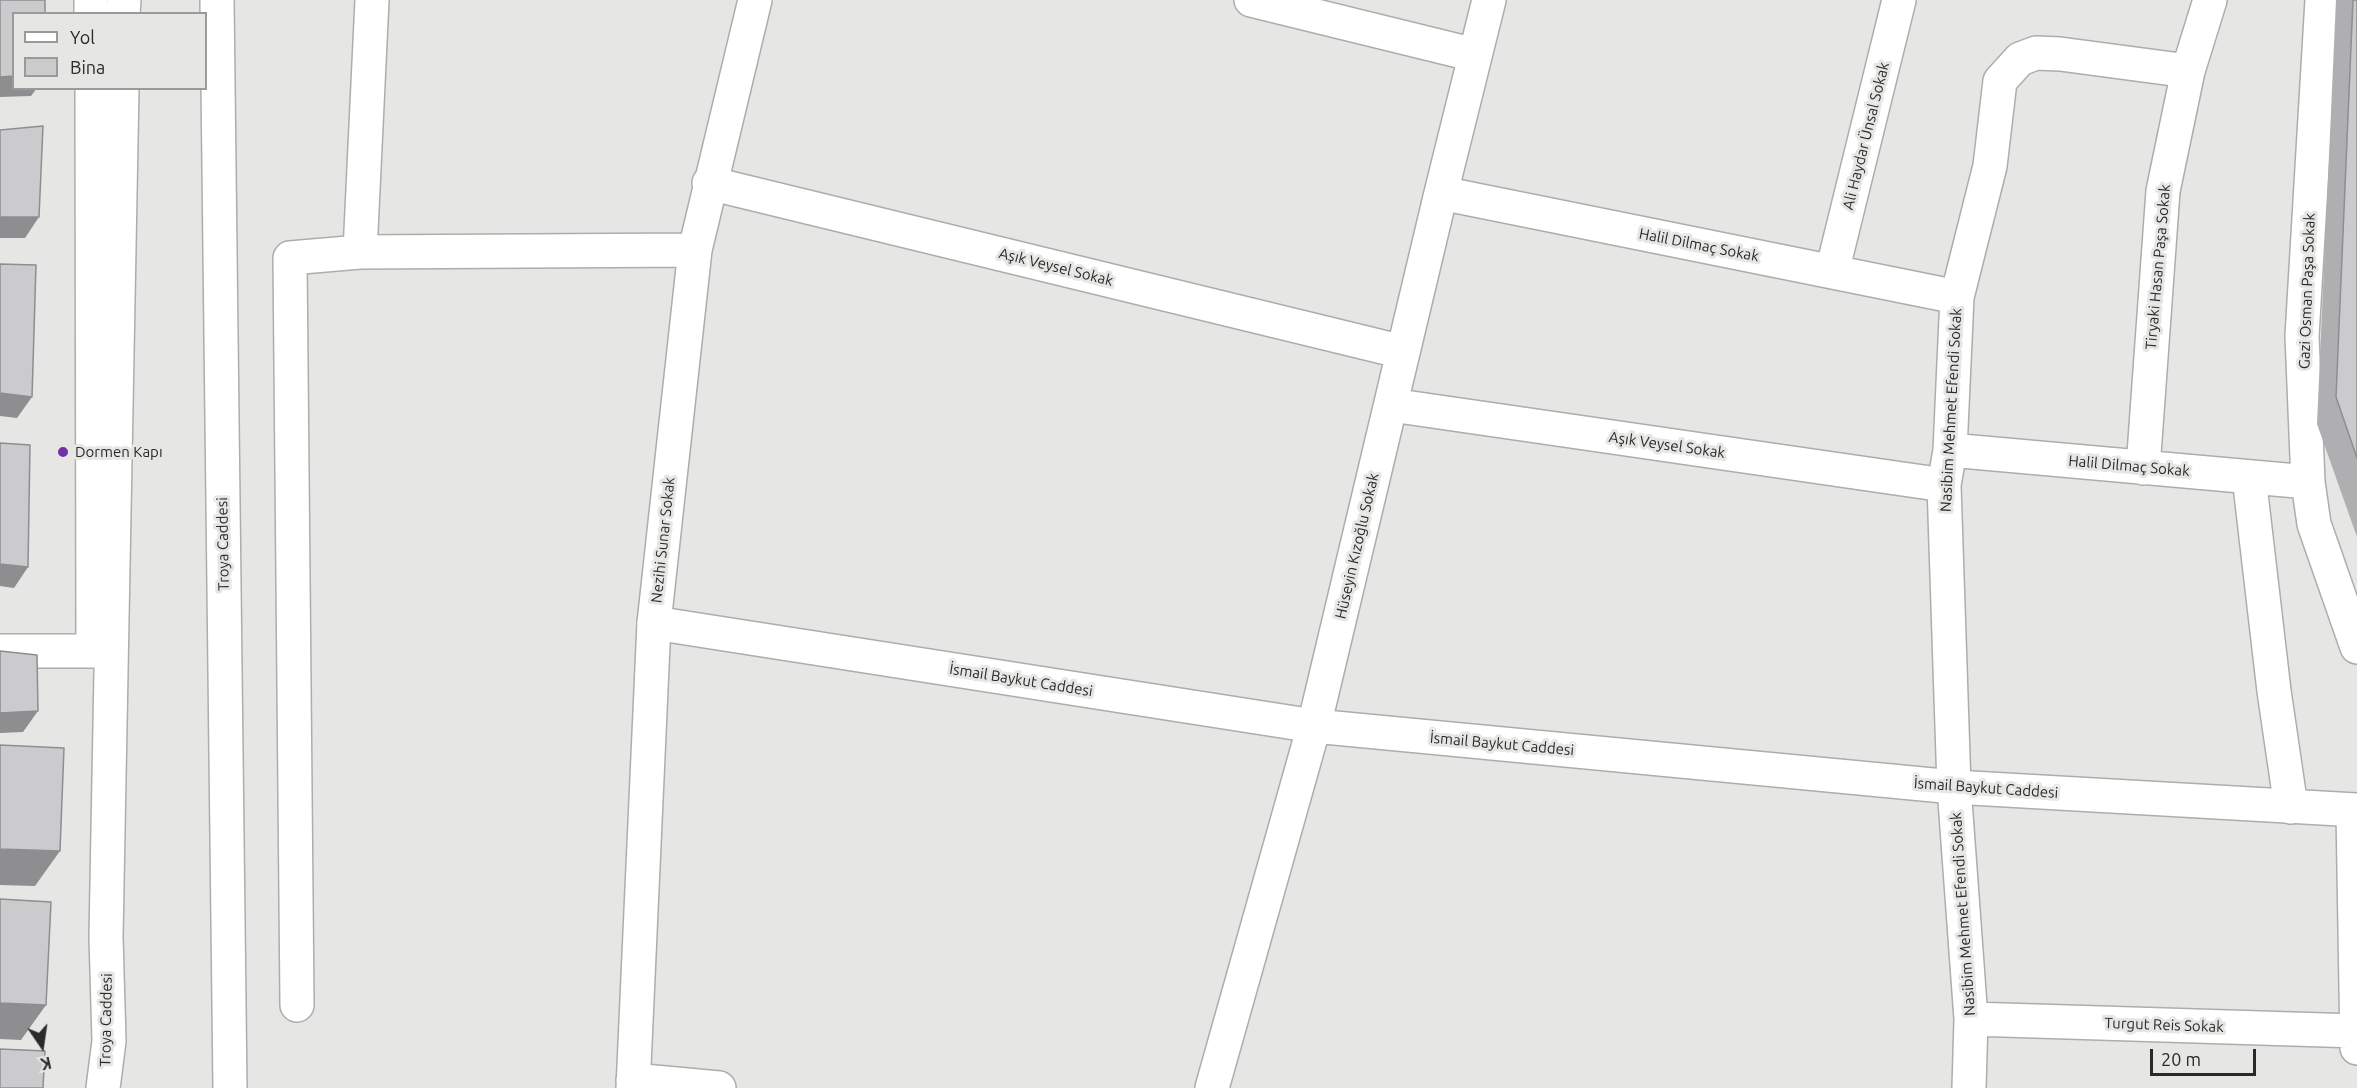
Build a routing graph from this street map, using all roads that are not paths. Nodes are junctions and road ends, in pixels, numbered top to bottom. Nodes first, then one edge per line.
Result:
1 (217, 0) edge
2 (372, 0) edge
3 (755, 0) edge
4 (1251, 0) edge
5 (1489, 0) edge
6 (1899, 0) edge
7 (2210, 0) edge
8 (2322, 0) edge
9 (1475, 55) junction
10 (2188, 71) junction
11 (92, 90) edge
12 (122, 90) edge
13 (709, 183) junction
14 (1441, 193) junction
15 (695, 250) junction
16 (360, 252) junction
17 (1832, 272) junction
18 (1957, 297) junction
19 (1403, 352) junction
20 (1391, 405) junction
21 (1950, 450) junction
22 (2143, 468) junction
23 (2249, 477) junction
24 (2308, 482) junction
25 (1944, 485) junction
26 (654, 623) junction
27 (2357, 647) edge
28 (0, 651) edge
29 (1314, 726) junction
30 (1954, 787) junction
31 (2291, 807) junction
32 (2355, 811) edge
33 (297, 1005) dead end
34 (1971, 1019) junction
35 (2356, 1032) edge
36 (2357, 1048) edge
37 (633, 1084) edge
38 (103, 1088) edge
39 (230, 1088) edge
40 (719, 1088) edge
41 (1212, 1088) edge
42 (1969, 1088) edge

1 - 39 street, Troya Caddesi
2 - 16 street
3 - 13 street, Nezihi Sunar Sokak
4 - 9 street
5 - 9 street, Hüseyin Kızoğlu Sokak
6 - 17 street, Ali Haydar Ünsal Sokak
7 - 10 street, Tiryaki Hasan Paşa Sokak
8 - 24 street, Gazi Osman Paşa Sokak
9 - 14 street, Hüseyin Kızoğlu Sokak
10 - 18 street, Nasibim Mehmet Efendi Sokak
10 - 22 street, Tiryaki Hasan Paşa Sokak
11 - 28 street
12 - 38 street, Troya Caddesi
13 - 15 street, Nezihi Sunar Sokak
13 - 19 street, Aşık Veysel Sokak
14 - 17 street, Halil Dilmaç Sokak
14 - 19 street, Hüseyin Kızoğlu Sokak
15 - 16 street
15 - 26 street, Nezihi Sunar Sokak
16 - 33 street
17 - 18 street, Halil Dilmaç Sokak
18 - 21 street, Nasibim Mehmet Efendi Sokak
19 - 20 street, Hüseyin Kızoğlu Sokak
20 - 25 street, Aşık Veysel Sokak
20 - 29 street, Hüseyin Kızoğlu Sokak
21 - 22 street, Halil Dilmaç Sokak
21 - 25 street, Nasibim Mehmet Efendi Sokak
22 - 23 street, Halil Dilmaç Sokak
23 - 24 street, Halil Dilmaç Sokak
23 - 31 street
24 - 27 street, Gazi Osman Paşa Sokak
25 - 30 street, Nasibim Mehmet Efendi Sokak
26 - 29 street, İsmail Baykut Caddesi
26 - 37 street, Nezihi Sunar Sokak
29 - 30 street, İsmail Baykut Caddesi
29 - 41 street, Hüseyin Kızoğlu Sokak
30 - 31 street, İsmail Baykut Caddesi
30 - 34 street, Nasibim Mehmet Efendi Sokak
31 - 32 street, İsmail Baykut Caddesi
32 - 35 street
34 - 35 street, Turgut Reis Sokak
34 - 42 street, Nasibim Mehmet Efendi Sokak
35 - 36 street
37 - 40 street

